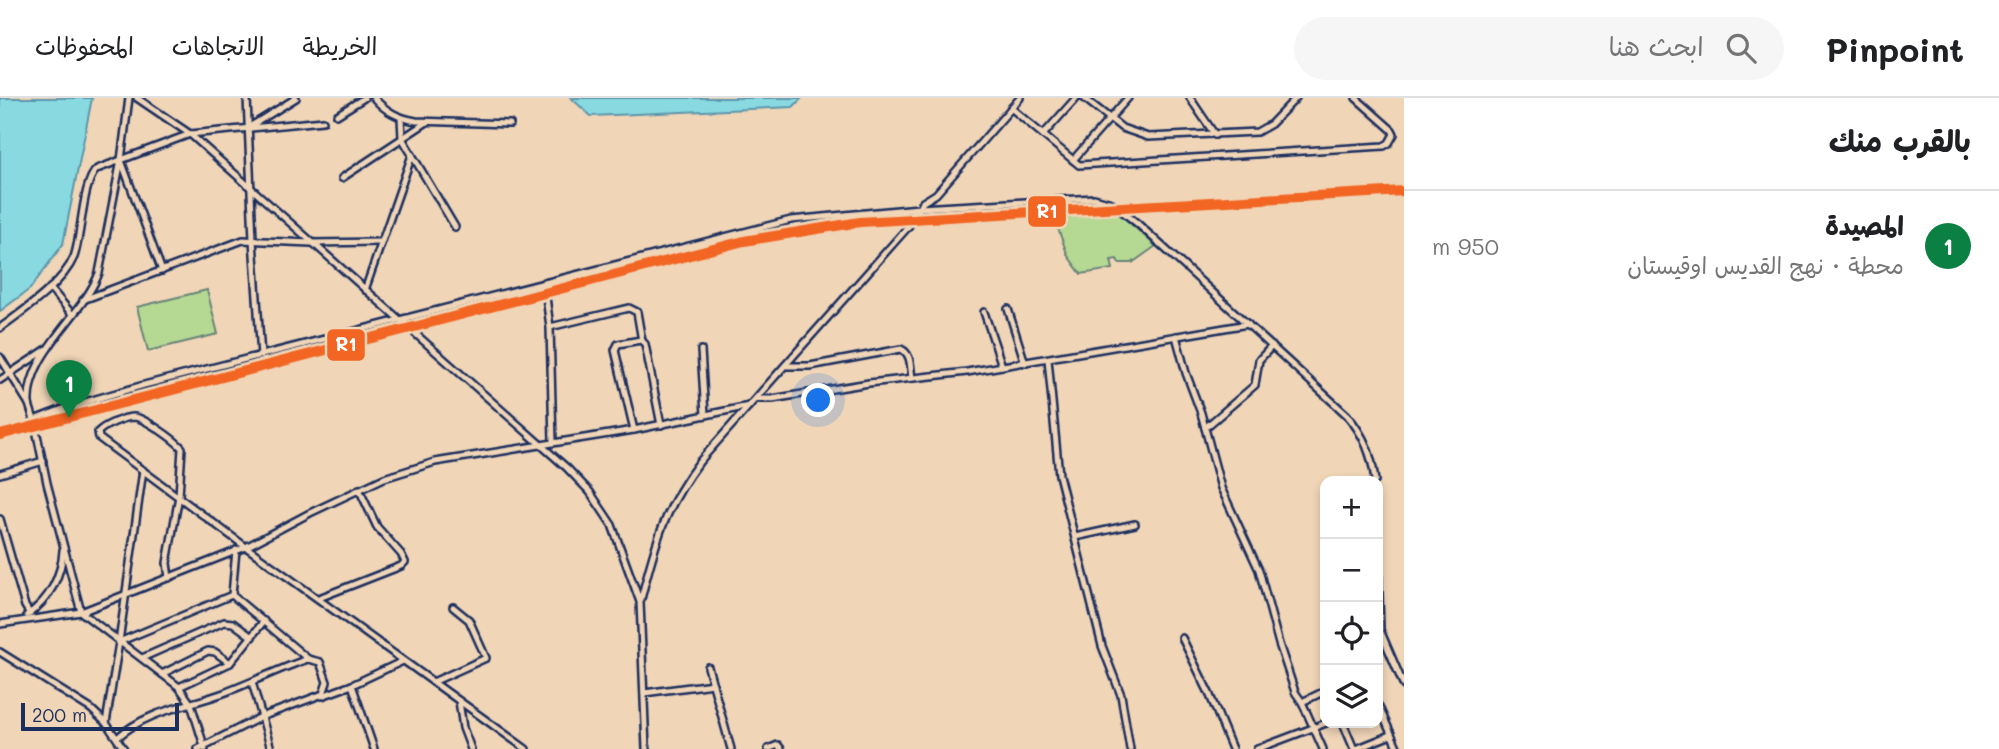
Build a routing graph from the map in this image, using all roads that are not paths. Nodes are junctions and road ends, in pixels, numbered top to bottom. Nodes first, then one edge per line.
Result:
1 (129, 98) edge
2 (137, 98) edge
3 (247, 98) edge
4 (296, 98) edge
5 (364, 98) edge
6 (374, 98) edge
7 (1020, 98) edge
8 (1076, 98) edge
9 (1084, 98) edge
10 (1128, 98) edge
11 (1190, 98) edge
12 (1296, 98) edge
13 (1356, 98) edge
14 (1011, 108) junction
15 (337, 115) dead end
16 (401, 118) junction
17 (1110, 118) junction
18 (323, 121) dead end
19 (429, 121) junction
20 (510, 124) dead end
21 (248, 128) junction
22 (190, 135) junction
23 (1044, 135) junction
24 (1216, 135) junction
25 (402, 138) junction
26 (412, 155) junction
27 (121, 160) junction
28 (1073, 160) junction
29 (342, 178) dead end
30 (251, 189) junction
31 (919, 208) junction
32 (455, 227) dead end
33 (253, 240) junction
34 (381, 242) junction
35 (311, 243) junction
36 (162, 271) junction
37 (544, 282) junction
38 (50, 288) junction
39 (365, 290) junction
40 (80, 302) junction
41 (1008, 309) dead end
42 (984, 312) dead end
43 (72, 314) junction
44 (399, 319) junction
45 (1248, 324) junction
46 (550, 327) junction
47 (0, 328) edge
48 (1176, 337) junction
49 (642, 341) junction
50 (1272, 346) junction
51 (49, 348) junction
52 (701, 350) dead end
53 (261, 356) junction
54 (0, 357) edge
55 (1048, 359) junction
56 (1025, 363) junction
57 (787, 366) junction
58 (1002, 366) junction
59 (10, 373) junction
60 (912, 378) junction
61 (0, 380) edge
62 (756, 399) junction
63 (29, 404) junction
64 (749, 406) junction
65 (705, 415) junction
66 (34, 420) junction
67 (661, 425) junction
68 (1205, 428) junction
69 (634, 430) junction
70 (553, 442) junction
71 (540, 444) junction
72 (43, 461) junction
73 (143, 470) junction
74 (0, 474) edge
75 (1374, 476) edge
76 (359, 489) junction
77 (179, 496) junction
78 (0, 519) edge
79 (1135, 524) dead end
80 (1075, 537) junction
81 (63, 543) junction
82 (246, 547) junction
83 (236, 550) junction
84 (169, 578) junction
85 (125, 595) junction
86 (232, 595) junction
87 (318, 598) junction
88 (640, 602) junction
89 (1379, 602) edge
90 (453, 607) dead end
91 (81, 612) junction
92 (30, 614) junction
93 (15, 621) junction
94 (264, 621) junction
95 (0, 624) edge
96 (252, 637) junction
97 (1182, 638) dead end
98 (119, 642) junction
99 (0, 652) edge
100 (142, 659) junction
101 (308, 659) junction
102 (403, 661) junction
103 (230, 663) junction
104 (708, 667) dead end
105 (162, 674) junction
106 (252, 682) junction
107 (433, 682) junction
108 (713, 684) junction
109 (352, 685) junction
110 (1404, 686) edge
111 (179, 687) junction
112 (644, 693) junction
113 (1320, 693) edge
114 (318, 697) junction
115 (459, 700) junction
116 (1302, 702) junction
117 (191, 704) junction
118 (261, 717) junction
119 (1383, 717) edge
120 (106, 723) junction
121 (1320, 726) edge
122 (1314, 728) junction
123 (1345, 728) edge
124 (1391, 735) junction
125 (117, 738) junction
126 (202, 748) edge
127 (124, 749) edge
128 (271, 749) edge
129 (374, 749) edge
130 (471, 749) edge
131 (526, 749) edge
132 (646, 749) edge
133 (731, 749) edge
134 (768, 749) edge
135 (781, 749) edge
136 (1130, 749) edge
137 (1232, 749) edge
138 (1257, 749) edge
139 (1323, 749) edge
140 (1355, 749) edge
141 (1398, 749) edge

1 - 27 street
2 - 22 street
3 - 21 street
4 - 21 street
5 - 15 street
6 - 16 street
7 - 14 street
8 - 23 street
9 - 17 street
10 - 17 street
11 - 24 street
12 - 24 street
13 - 28 street
14 - 23 street
14 - 31 street
16 - 19 street
16 - 25 street
17 - 24 street
17 - 28 street
18 - 21 street
19 - 20 street
19 - 25 street
21 - 22 street
21 - 30 street
22 - 27 street
22 - 30 street
23 - 28 street
25 - 26 street
25 - 29 street
26 - 32 street
26 - 34 street
27 - 36 street
27 - 38 street
27 - 40 street
30 - 33 street
30 - 35 street
31 - 37 street
31 - 45 street
31 - 57 street
33 - 35 street
33 - 36 street
33 - 53 street
34 - 35 street
34 - 39 street
35 - 39 street
36 - 40 street
37 - 44 street
37 - 46 street
38 - 43 street
38 - 47 street
39 - 44 street
40 - 43 street
41 - 56 street
42 - 58 street
43 - 51 street
44 - 53 street
44 - 71 street
45 - 48 street
45 - 50 street
46 - 49 street
46 - 70 street
48 - 55 street
48 - 68 street
49 - 67 street
49 - 69 street
50 - 68 street
50 - 75 street
51 - 59 street
51 - 63 street
52 - 65 street
53 - 66 street
54 - 59 street
55 - 56 street
55 - 80 street
56 - 58 street
57 - 60 street
57 - 62 street
58 - 60 street
59 - 61 street
59 - 63 street
60 - 62 street
62 - 64 street
63 - 66 street
64 - 65 street
64 - 88 street
65 - 67 street
66 - 72 street
67 - 69 street
68 - 116 street
69 - 70 street
70 - 71 street
71 - 76 street
71 - 88 street
72 - 74 street
72 - 81 street
73 - 77 street
73 - 77 street
73 - 85 street
76 - 82 street
76 - 87 street
77 - 82 street
77 - 84 street
78 - 92 street
79 - 80 street
80 - 136 street
81 - 91 street
81 - 92 street
82 - 83 street
82 - 87 street
83 - 84 street
83 - 86 street
84 - 85 street
85 - 91 street
85 - 98 street
86 - 94 street
86 - 98 street
87 - 102 street
88 - 112 street
89 - 110 street
90 - 107 street
91 - 93 street
91 - 98 street
92 - 93 street
93 - 95 street
94 - 96 street
94 - 101 street
96 - 100 street
96 - 103 street
97 - 137 street
98 - 100 street
98 - 120 street
99 - 120 street
100 - 105 street
101 - 106 street
101 - 114 street
102 - 107 street
102 - 109 street
103 - 105 street
103 - 111 street
104 - 108 street
105 - 111 street
106 - 117 street
106 - 118 street
107 - 115 street
108 - 112 street
108 - 133 street
109 - 114 street
109 - 129 street
111 - 117 street
112 - 132 street
113 - 116 street
114 - 118 street
115 - 130 street
115 - 131 street
116 - 122 street
117 - 125 street
117 - 126 street
118 - 126 street
118 - 128 street
119 - 124 street
120 - 125 street
121 - 122 street
122 - 138 street
122 - 139 street
123 - 140 street
124 - 140 street
124 - 141 street
125 - 127 street
134 - 135 street

